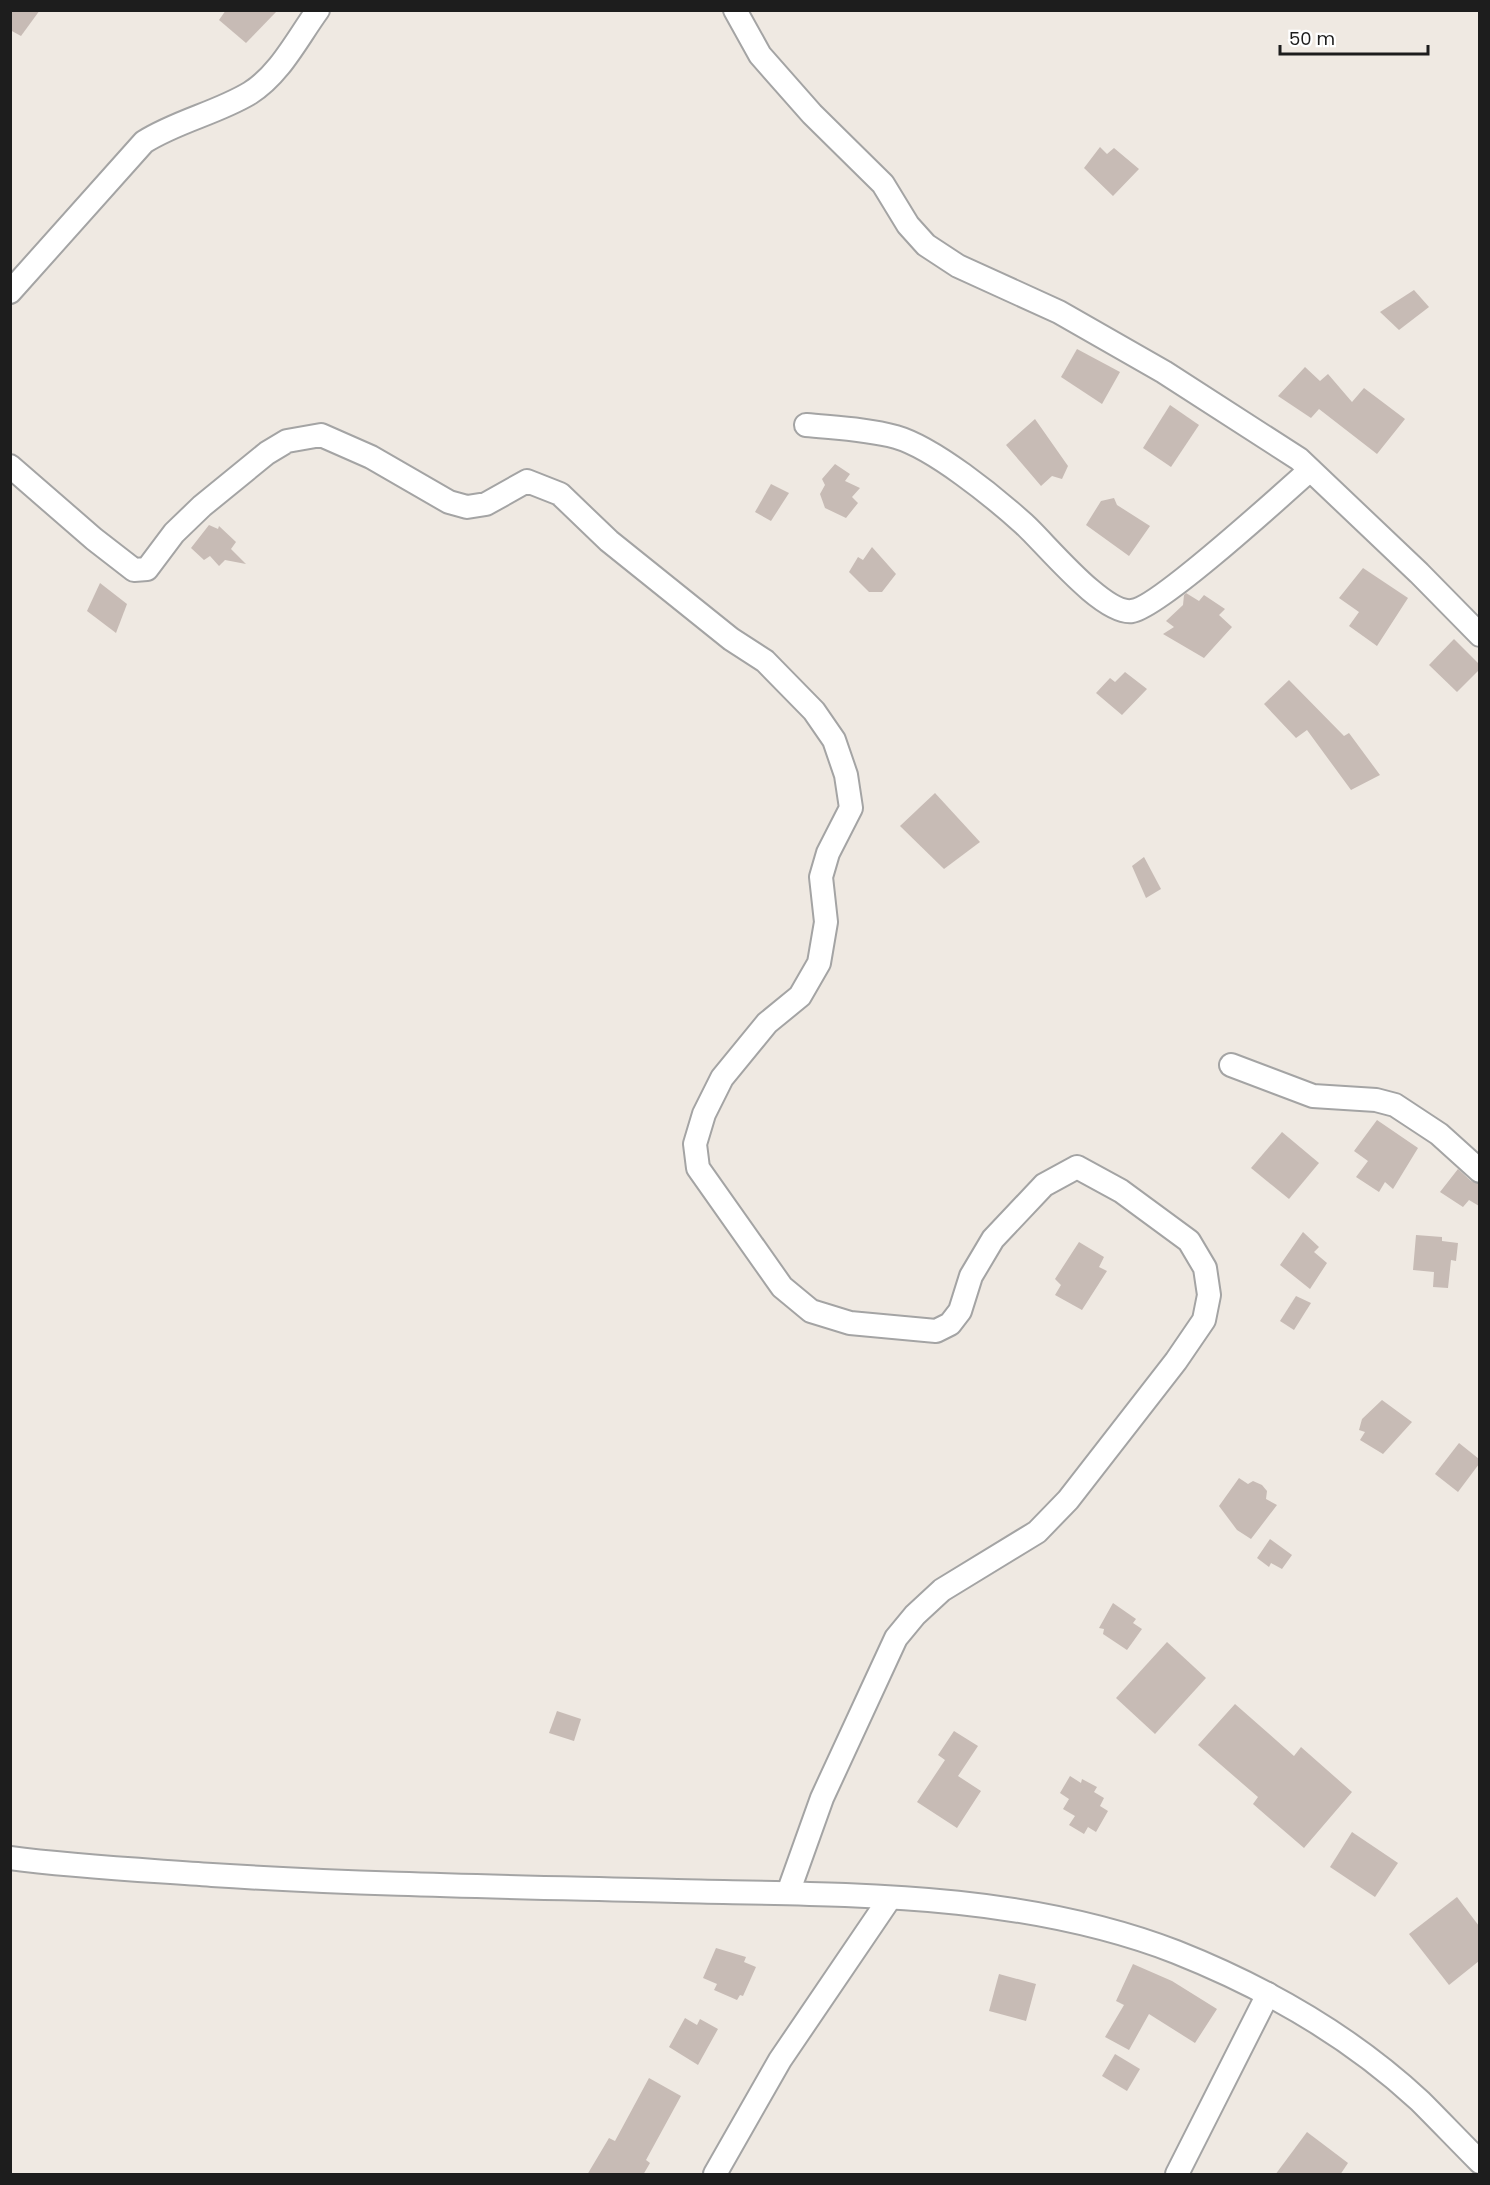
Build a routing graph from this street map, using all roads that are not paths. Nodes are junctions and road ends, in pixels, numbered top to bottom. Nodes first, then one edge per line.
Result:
1 (735, 10) edge
2 (316, 11) edge
3 (10, 292) edge
4 (806, 425) dead end
5 (10, 466) edge
6 (1310, 470) junction
7 (1479, 636) edge
8 (1231, 1065) dead end
9 (1479, 1171) edge
10 (10, 1858) edge
11 (788, 1893) junction
12 (890, 1898) junction
13 (1268, 1994) junction
14 (1479, 2162) edge
15 (715, 2175) edge
16 (1177, 2175) edge

1 - 6 street
2 - 3 street
4 - 6 street
5 - 11 street
6 - 7 street
8 - 9 street
10 - 11 street
11 - 12 street
12 - 13 street
12 - 15 street
13 - 14 street
13 - 16 street

